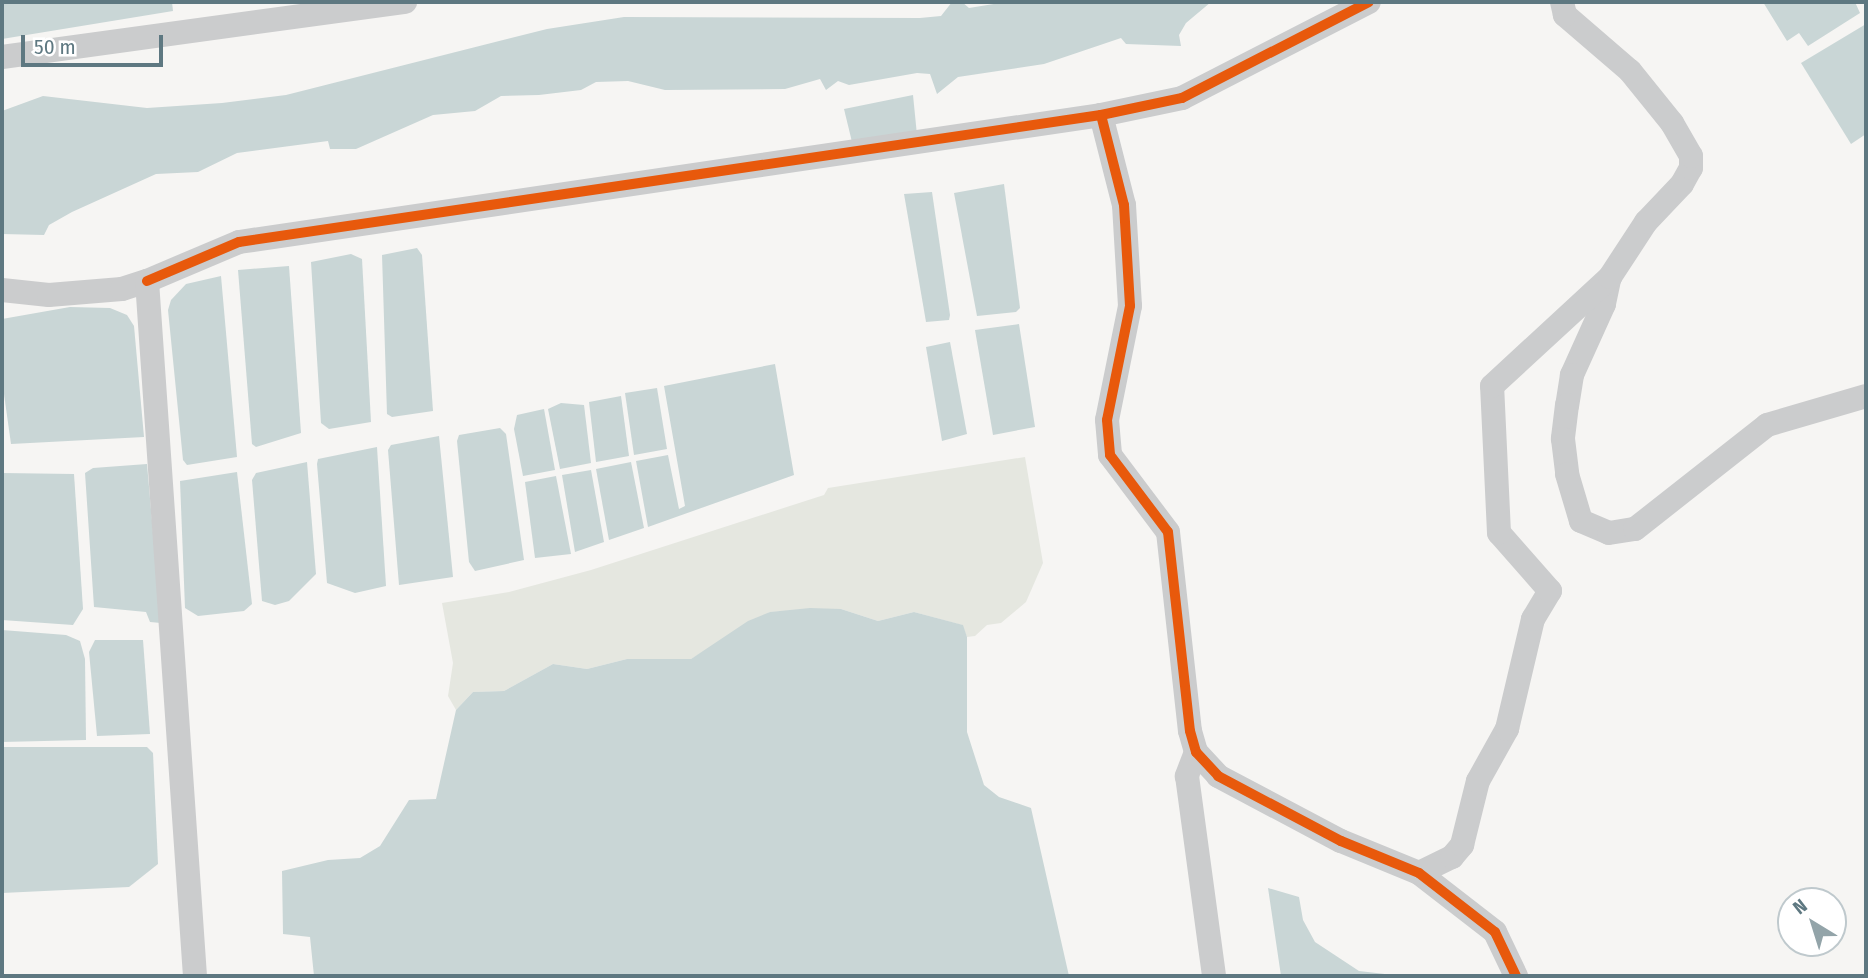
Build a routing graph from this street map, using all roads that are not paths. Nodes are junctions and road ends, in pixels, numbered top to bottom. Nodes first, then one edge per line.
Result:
1 (405, 2) edge
2 (1369, 2) edge
3 (1562, 2) edge
4 (2, 57) edge
5 (1101, 115) junction
6 (1610, 277) junction
7 (147, 281) junction
8 (2, 290) edge
9 (1866, 396) edge
10 (1196, 752) junction
11 (1419, 873) junction
12 (195, 976) edge
13 (1214, 976) edge
14 (1516, 976) edge

1 - 4 street
2 - 5 street
3 - 6 street
5 - 7 street
5 - 10 street
6 - 9 street
6 - 11 street
7 - 8 street
7 - 12 street
10 - 11 street
10 - 13 street
11 - 14 street

